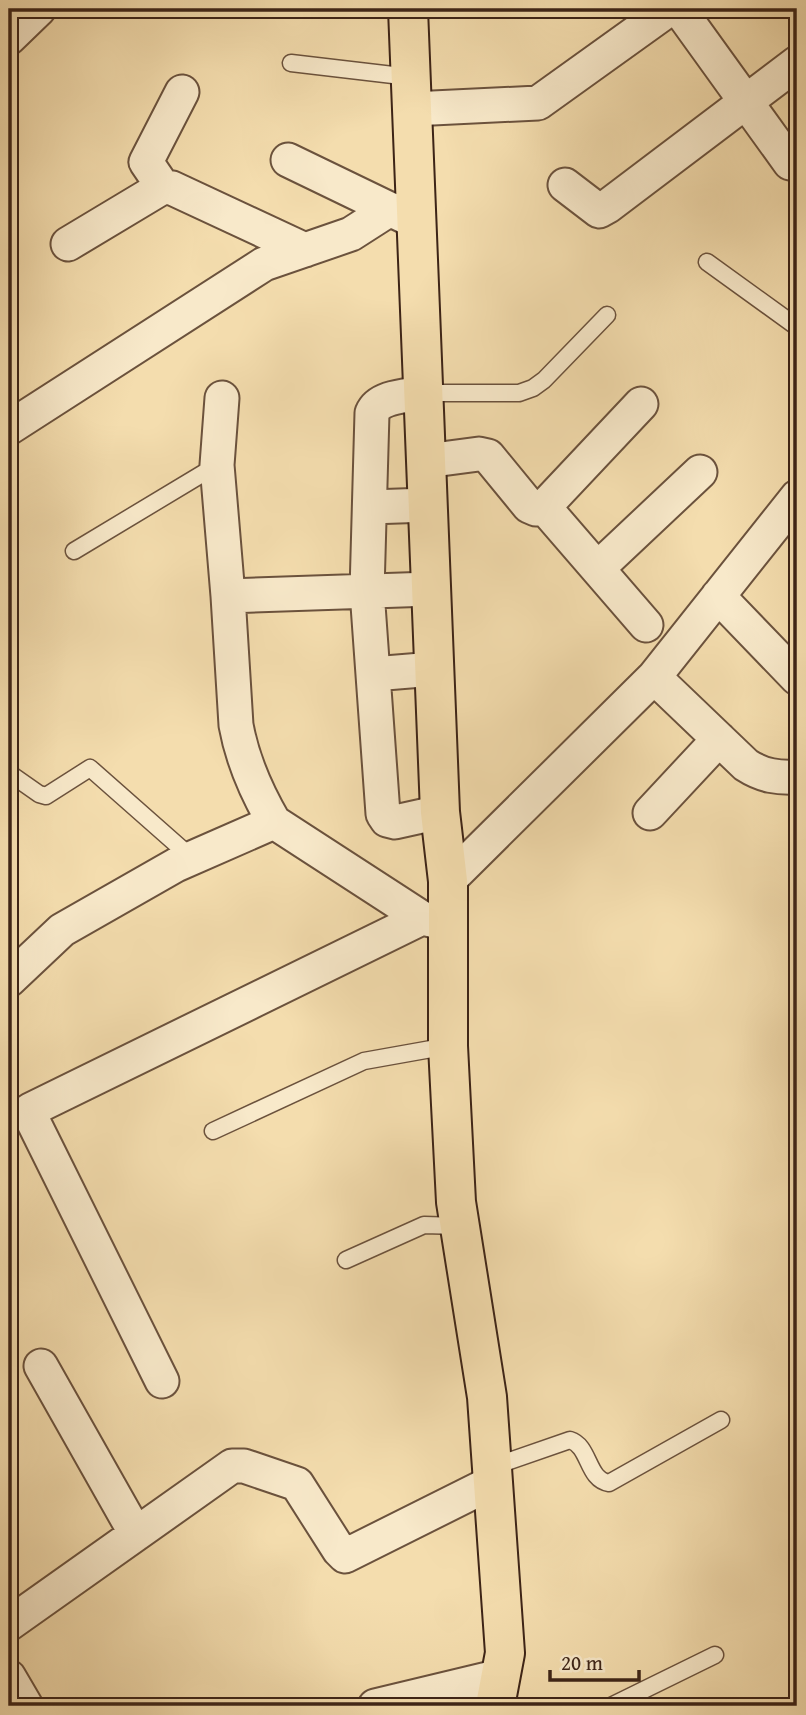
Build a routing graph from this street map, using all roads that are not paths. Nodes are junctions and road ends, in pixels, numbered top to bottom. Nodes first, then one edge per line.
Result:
1 (408, 9) edge
2 (669, 9) edge
3 (679, 9) edge
4 (291, 63) dead end
5 (797, 63) edge
6 (182, 92) dead end
7 (411, 93) junction
8 (744, 101) junction
9 (288, 160) dead end
10 (790, 163) dead end
11 (565, 185) dead end
12 (163, 187) junction
13 (403, 216) junction
14 (68, 244) dead end
15 (305, 250) junction
16 (707, 262) dead end
17 (607, 315) dead end
18 (797, 327) edge
19 (423, 393) junction
20 (222, 398) dead end
21 (640, 404) dead end
22 (9, 428) edge
23 (426, 461) junction
24 (216, 465) junction
25 (700, 472) dead end
26 (797, 497) edge
27 (428, 505) junction
28 (370, 507) junction
29 (544, 507) junction
30 (74, 551) dead end
31 (598, 568) junction
32 (431, 589) junction
33 (367, 591) junction
34 (228, 596) junction
35 (718, 596) junction
36 (646, 625) dead end
37 (434, 670) junction
38 (373, 674) junction
39 (654, 677) junction
40 (797, 678) edge
41 (719, 739) junction
42 (9, 773) edge
43 (797, 777) edge
44 (440, 812) junction
45 (650, 813) dead end
46 (263, 827) junction
47 (192, 858) junction
48 (448, 881) junction
49 (435, 921) junction
50 (9, 980) edge
51 (448, 1046) junction
52 (213, 1130) dead end
53 (459, 1226) junction
54 (346, 1260) dead end
55 (41, 1366) dead end
56 (162, 1381) dead end
57 (721, 1420) dead end
58 (492, 1474) junction
59 (136, 1534) junction
60 (9, 1623) edge
61 (715, 1655) dead end
62 (9, 1677) edge
63 (501, 1697) edge
64 (26, 1706) edge
65 (375, 1706) edge
66 (611, 1706) edge

1 - 7 main road
2 - 7 street
3 - 8 street
4 - 7 lane
5 - 8 street
6 - 12 street
7 - 13 main road
8 - 10 street
8 - 11 street
9 - 13 street
12 - 14 street
12 - 15 street
13 - 15 street
13 - 19 main road
15 - 22 street
16 - 18 lane
17 - 19 lane
19 - 23 main road
19 - 28 street
20 - 24 street
21 - 29 street
23 - 27 main road
23 - 29 street
24 - 30 lane
24 - 34 street
25 - 31 street
26 - 35 street
27 - 28 street
27 - 32 main road
28 - 33 street
29 - 31 street
31 - 36 street
32 - 33 street
32 - 37 main road
33 - 34 street
33 - 38 street
34 - 46 street
35 - 39 street
35 - 40 street
37 - 38 street
37 - 44 main road
38 - 44 street
39 - 41 street
39 - 48 street
41 - 43 street
41 - 45 street
42 - 47 lane
44 - 48 main road
46 - 47 street
46 - 49 street
47 - 50 street
48 - 49 main road
49 - 51 main road
49 - 56 street
51 - 52 lane
51 - 53 main road
53 - 54 lane
53 - 58 main road
55 - 59 street
57 - 58 lane
58 - 59 street
58 - 63 main road
59 - 60 street
61 - 66 lane
62 - 64 street
63 - 65 street

